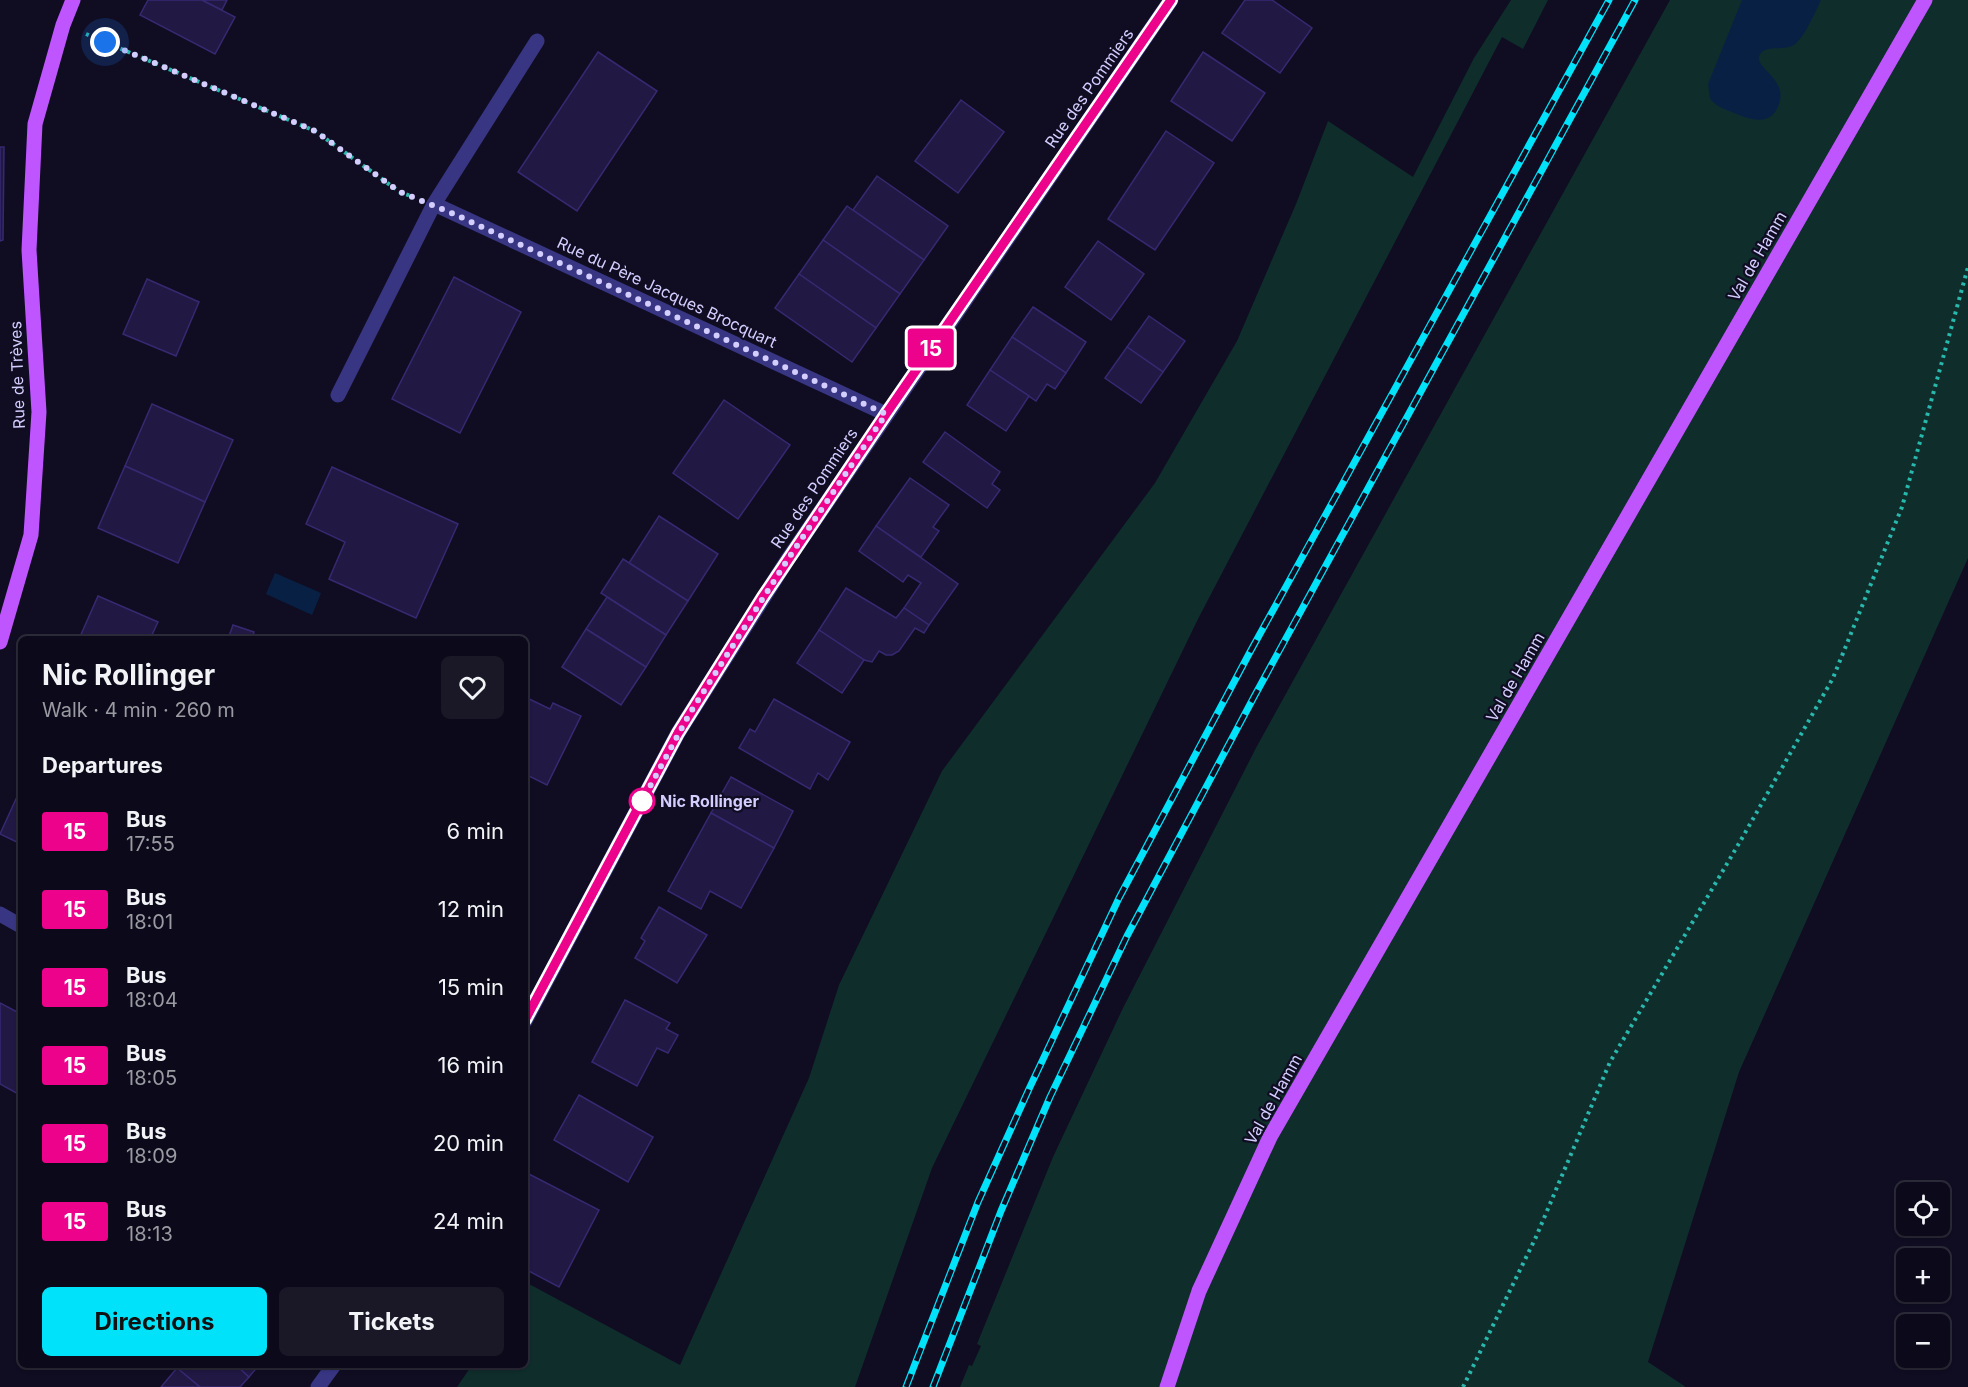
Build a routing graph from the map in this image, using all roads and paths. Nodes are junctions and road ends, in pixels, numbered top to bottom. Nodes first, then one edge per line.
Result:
1 (74, 0) edge
2 (1172, 0) edge
3 (1925, 0) edge
4 (63, 25) junction
5 (537, 41) dead end
6 (434, 204) junction
7 (1968, 267) edge
8 (338, 395) dead end
9 (886, 414) junction
10 (0, 642) edge
11 (0, 914) edge
12 (18, 924) edge
13 (528, 1014) edge
14 (332, 1368) edge
15 (318, 1387) edge
16 (1167, 1387) edge
17 (1463, 1387) edge

1 - 4 main road, Rue de Trèves
2 - 9 street, Rue des Pommiers
3 - 16 main road, Val de Hamm
4 - 6 path
4 - 10 main road, Rue de Trèves
5 - 6 street
6 - 8 street
6 - 9 street, Rue du Père Jacques Brocquart
7 - 17 path
9 - 13 street, Rue des Pommiers
11 - 12 street
14 - 15 street

